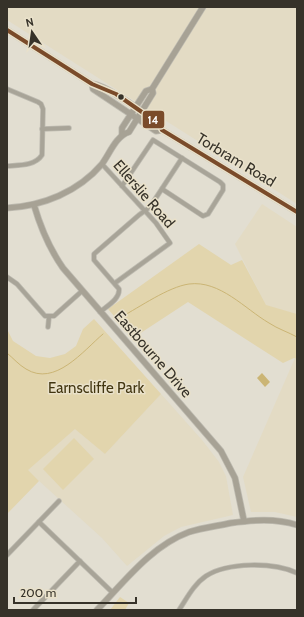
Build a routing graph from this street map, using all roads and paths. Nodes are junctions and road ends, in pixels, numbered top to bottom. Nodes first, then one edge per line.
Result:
1 (203, 7) edge
2 (7, 30) edge
3 (92, 84) junction
4 (7, 89) edge
5 (152, 89) junction
6 (135, 108) junction
7 (141, 112) junction
8 (131, 114) junction
9 (137, 118) junction
10 (69, 128) dead end
11 (42, 129) junction
12 (162, 130) junction
13 (122, 134) junction
14 (182, 158) junction
15 (102, 164) junction
16 (7, 166) edge
17 (122, 186) junction
18 (162, 189) junction
19 (34, 205) junction
20 (7, 208) edge
21 (144, 212) junction
22 (297, 212) edge
23 (7, 277) edge
24 (115, 283) junction
25 (82, 292) junction
26 (100, 312) junction
27 (49, 317) junction
28 (48, 327) dead end
29 (59, 501) dead end
30 (244, 521) junction
31 (40, 522) junction
32 (297, 525) edge
33 (7, 555) edge
34 (80, 561) junction
35 (297, 573) edge
36 (113, 593) junction
37 (33, 610) edge
38 (97, 610) edge
39 (179, 610) edge

1 - 5 street
2 - 3 street, Torbram Road
3 - 6 street, Torbram Road
3 - 8 street, Torbram Road
4 - 11 street
5 - 6 street
5 - 7 street
6 - 7 street, Torbram Road
6 - 8 street
7 - 9 street
7 - 12 street, Torbram Road
8 - 9 street, Torbram Road
8 - 13 street
9 - 12 street, Torbram Road
9 - 13 street
10 - 11 street
11 - 16 street
12 - 22 street, Torbram Road
13 - 15 street
14 - 17 street
14 - 18 street
14 - 18 street
15 - 17 street, Ellerslie Road
15 - 19 street
17 - 21 street, Ellerslie Road
18 - 21 street
19 - 20 street
19 - 25 street, Eastbourne Drive
21 - 24 street
21 - 24 street, Ellerslie Road
23 - 27 street
24 - 26 street
25 - 26 street, Eastbourne Drive
25 - 27 street
26 - 30 street, Eastbourne Drive
27 - 28 street
29 - 31 street
30 - 32 street
30 - 36 street
31 - 33 street
31 - 34 street
34 - 36 street
34 - 37 street
35 - 39 street
36 - 38 street

